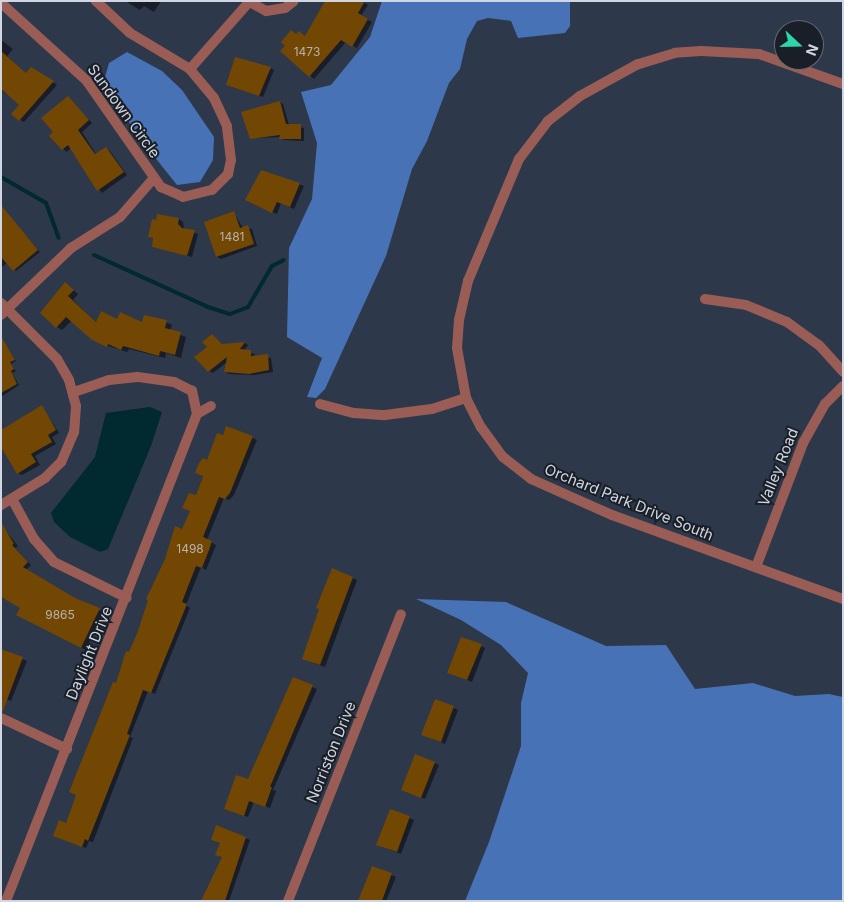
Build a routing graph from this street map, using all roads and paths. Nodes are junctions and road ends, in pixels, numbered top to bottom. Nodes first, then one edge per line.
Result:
1 (96, 1) edge
2 (294, 1) edge
3 (1, 2) edge
4 (249, 2) edge
5 (190, 69) junction
6 (843, 84) edge
7 (153, 179) junction
8 (705, 299) dead end
9 (3, 309) edge
10 (843, 372) edge
11 (843, 386) edge
12 (74, 392) junction
13 (466, 398) junction
14 (320, 404) dead end
15 (212, 406) dead end
16 (197, 414) junction
17 (12, 499) junction
18 (1, 505) edge
19 (756, 567) junction
20 (127, 598) junction
21 (843, 599) edge
22 (401, 614) dead end
23 (1, 718) edge
24 (67, 749) junction
25 (6, 901) edge
26 (288, 901) edge

1 - 5 street, Sundown Circle
2 - 4 street
3 - 7 street, Sundown Circle
4 - 5 street
5 - 7 street, Sundown Circle
6 - 13 street
7 - 9 street, Sundown Circle
8 - 10 street
9 - 12 street
11 - 19 street, Valley Road
12 - 16 street
12 - 17 street
13 - 14 street
13 - 19 street, Orchard Park Drive South
15 - 16 street
16 - 20 street, Daylight Drive
17 - 18 street
17 - 20 street
19 - 21 street, Orchard Park Drive South
20 - 24 street, Daylight Drive
22 - 26 street, Norriston Drive
23 - 24 street
24 - 25 street, Daylight Drive

